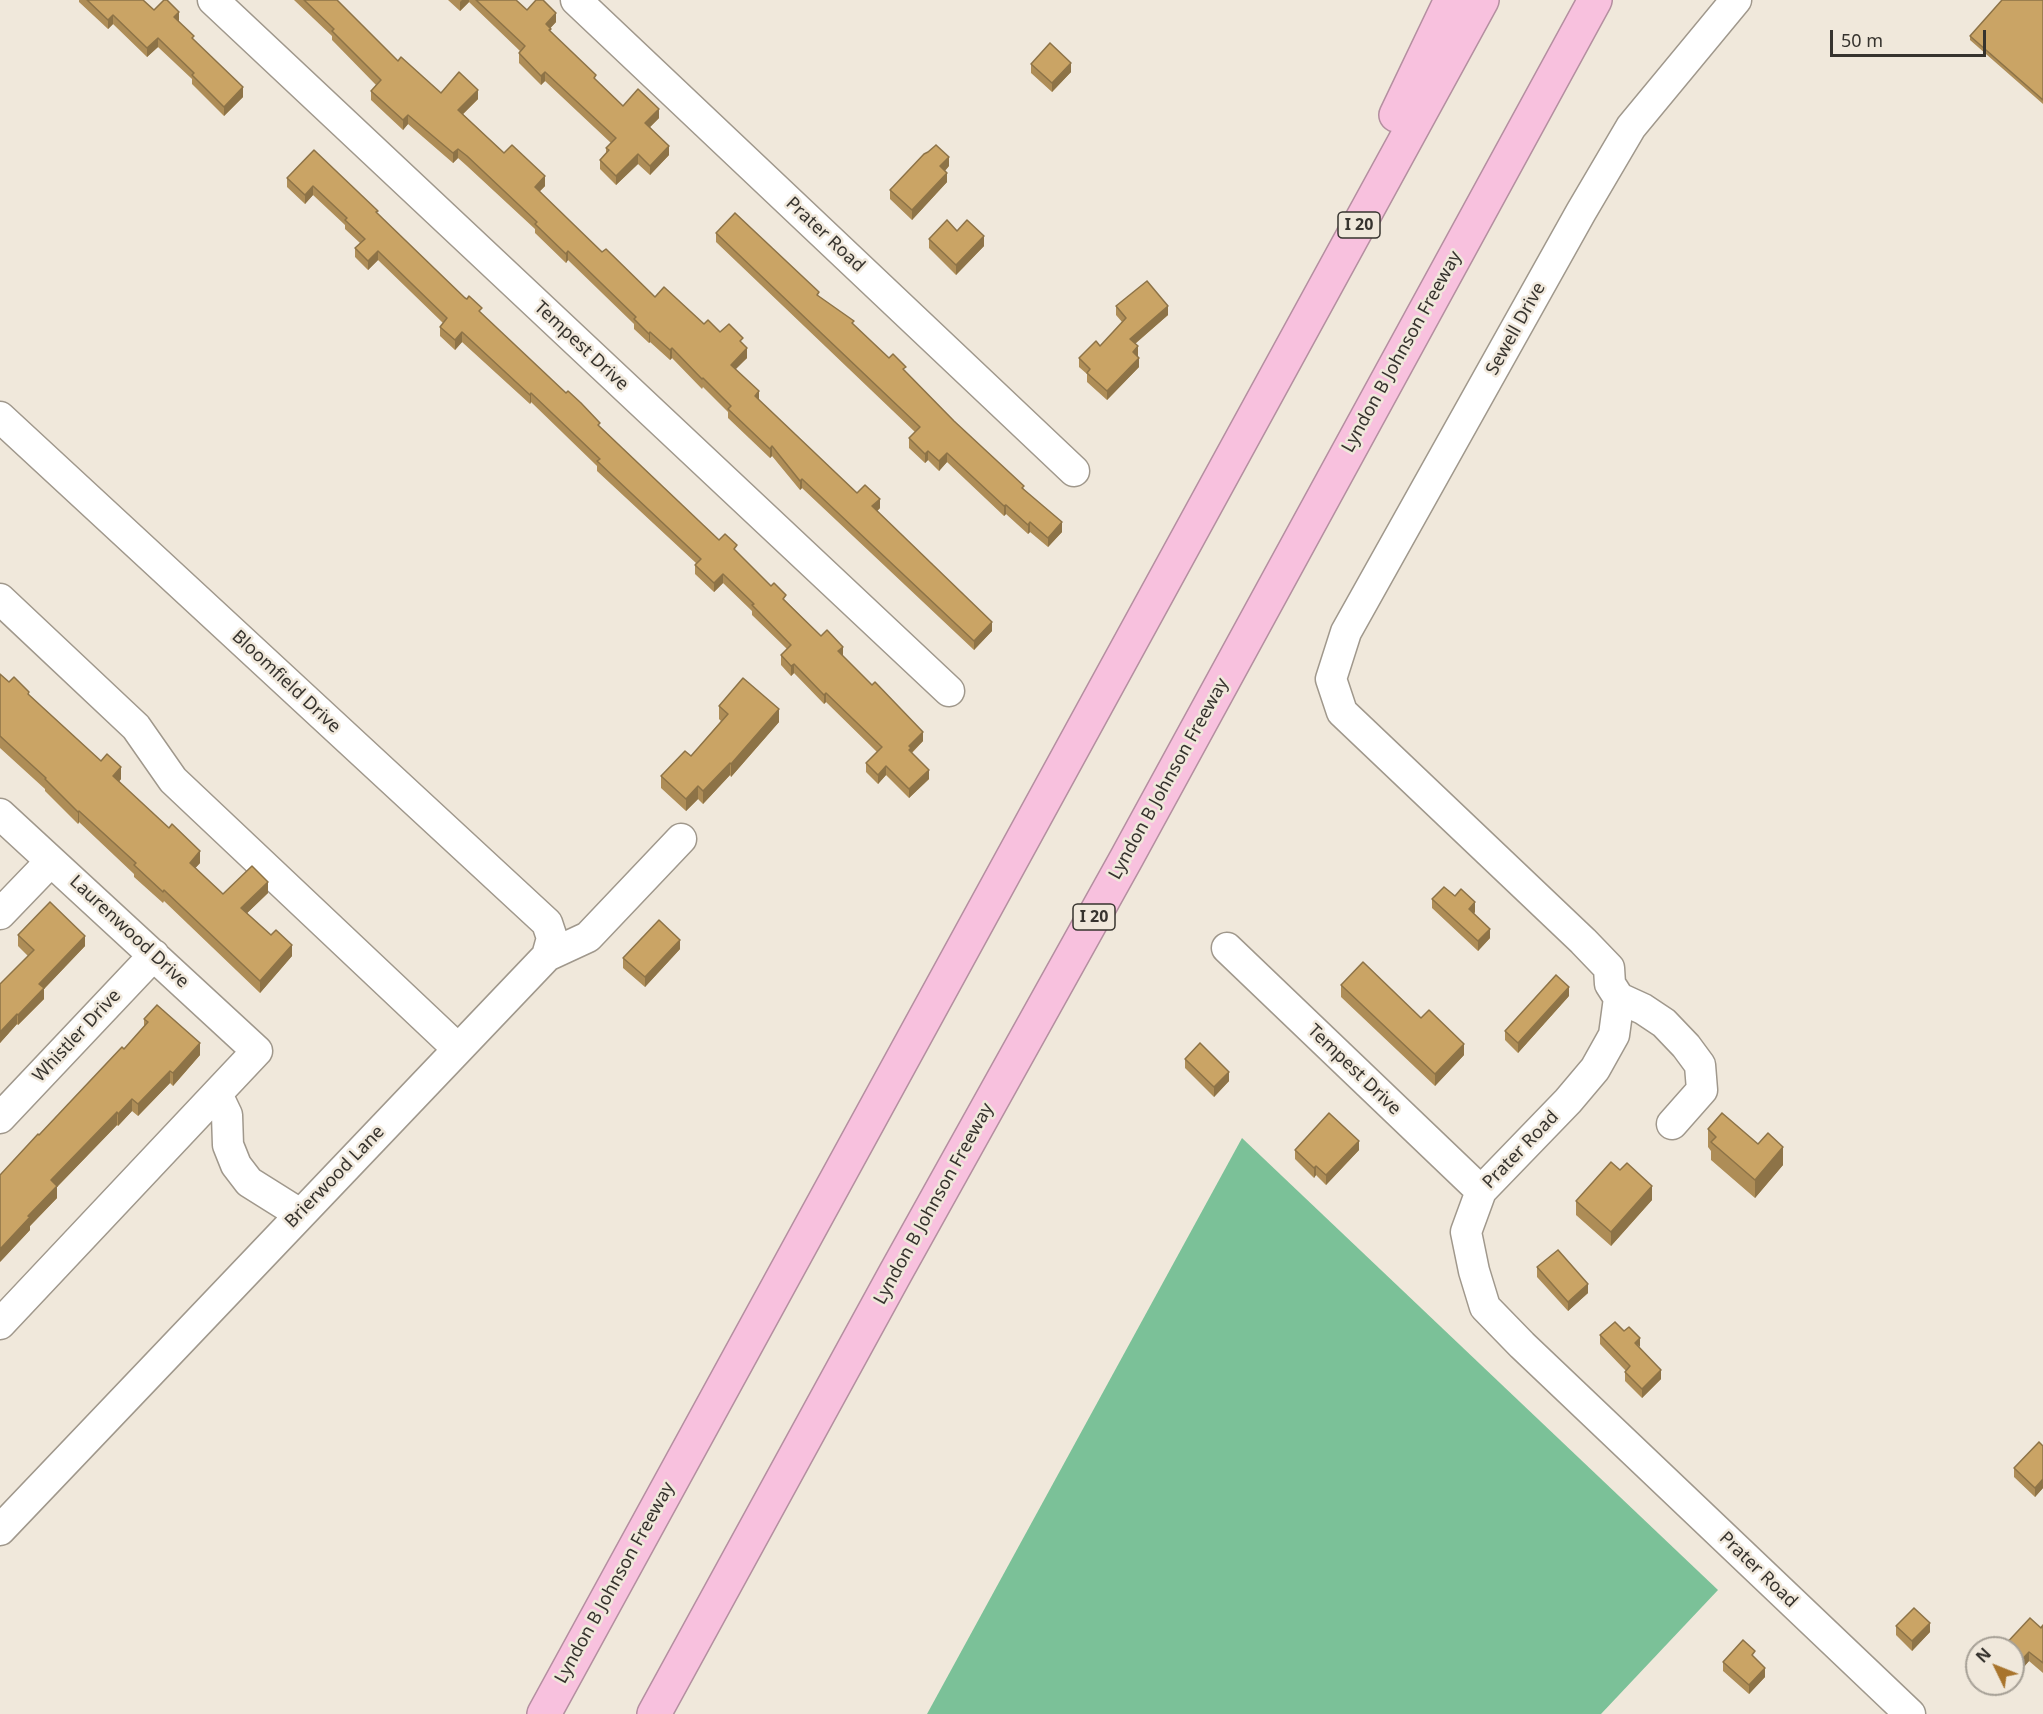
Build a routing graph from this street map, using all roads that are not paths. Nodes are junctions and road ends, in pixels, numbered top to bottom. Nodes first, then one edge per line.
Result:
1 (213, 0) edge
2 (576, 0) edge
3 (1451, 0) edge
4 (1482, 0) edge
5 (1595, 0) edge
6 (1607, 0) edge
7 (1737, 0) edge
8 (1530, 117) junction
9 (0, 417) edge
10 (1236, 449) junction
11 (1074, 471) dead end
12 (0, 599) edge
13 (1331, 679) joint
14 (949, 691) dead end
15 (0, 814) edge
16 (681, 839) dead end
17 (51, 861) junction
18 (0, 914) edge
19 (1227, 948) dead end
20 (154, 955) junction
21 (547, 956) junction
22 (1619, 998) junction
23 (458, 1048) junction
24 (217, 1094) junction
25 (0, 1118) edge
26 (1672, 1125) dead end
27 (1481, 1191) junction
28 (300, 1214) junction
29 (0, 1324) edge
30 (0, 1530) edge
31 (544, 1714) edge
32 (654, 1714) edge
33 (1910, 1714) edge

1 - 14 street, Tempest Drive
2 - 11 street, Prater Road
3 - 10 highway
4 - 10 highway, Lyndon B Johnson Freeway / I 20
5 - 8 highway, Lyndon B Johnson Freeway / I 20
6 - 8 highway
7 - 13 street, Sewell Drive
8 - 32 highway, Lyndon B Johnson Freeway / I 20
9 - 21 street, Bloomfield Drive
10 - 31 highway, Lyndon B Johnson Freeway / I 20
12 - 23 street
13 - 22 street, Prater Road
15 - 17 street, Laurenwood Drive
16 - 21 street, Brierwood Lane
17 - 18 street
17 - 20 street, Laurenwood Drive
19 - 27 street, Tempest Drive
20 - 24 street, Laurenwood Drive
20 - 25 street, Whistler Drive
21 - 23 street, Brierwood Lane
22 - 26 street
22 - 27 street, Prater Road
23 - 28 street, Brierwood Lane
24 - 28 street
24 - 29 street
27 - 33 street, Prater Road
28 - 30 street, Brierwood Lane

